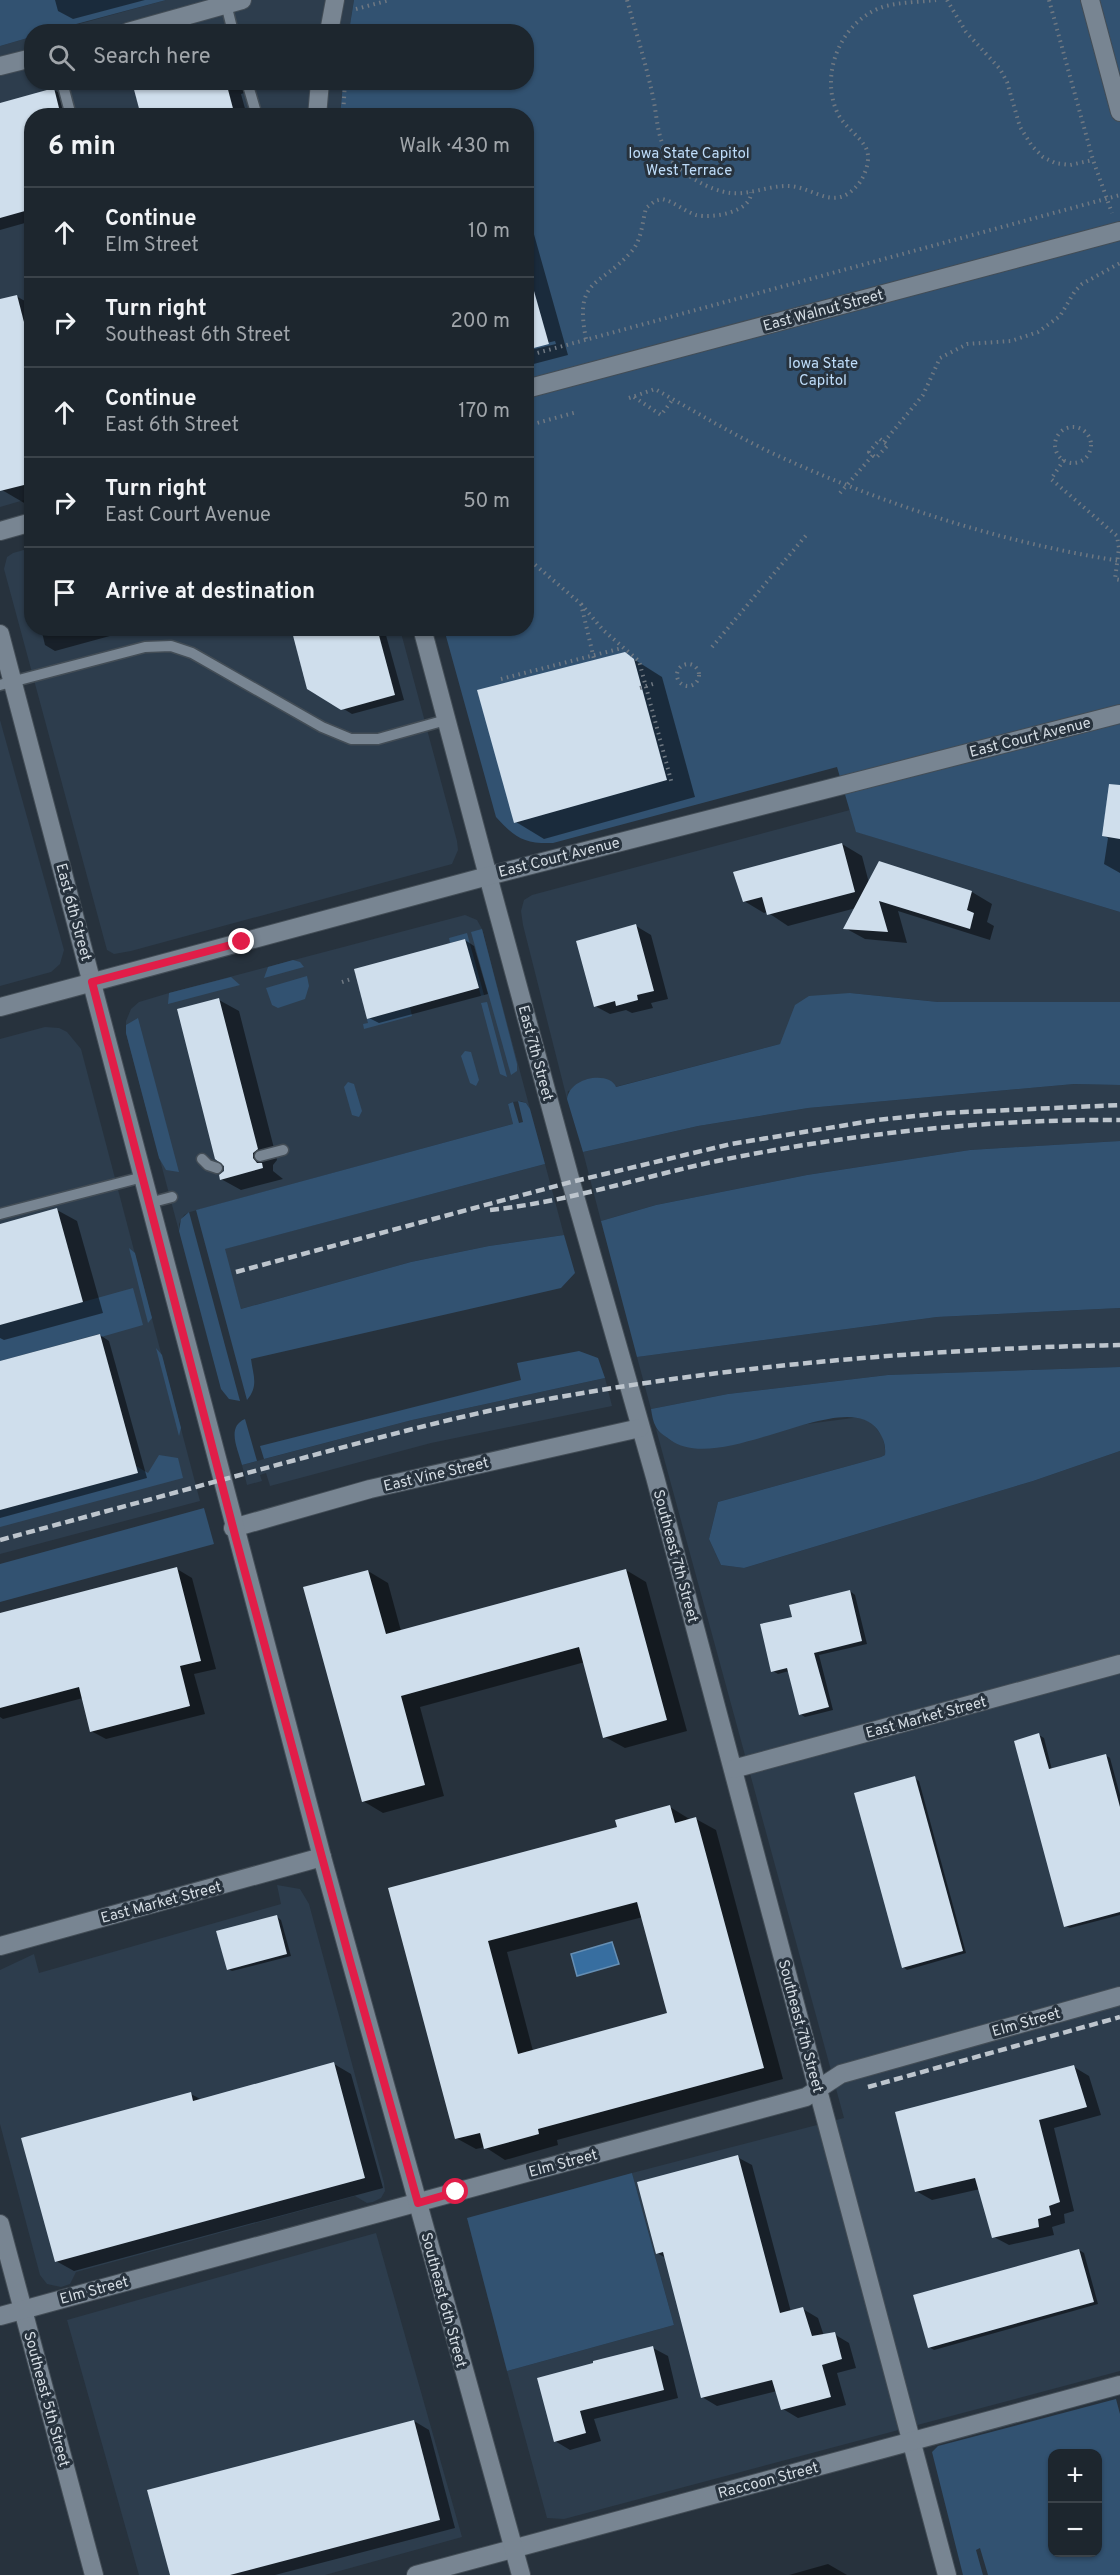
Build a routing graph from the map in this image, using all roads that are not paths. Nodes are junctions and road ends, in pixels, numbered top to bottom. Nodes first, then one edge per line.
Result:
1 (335, 0) edge
2 (1090, 0) edge
3 (234, 2) edge
4 (156, 24) edge
5 (233, 24) edge
6 (330, 24) edge
7 (24, 60) edge
8 (0, 66) edge
9 (64, 90) edge
10 (249, 90) edge
11 (319, 90) edge
12 (69, 108) edge
13 (255, 108) edge
14 (318, 108) edge
15 (1120, 112) edge
16 (1116, 224) edge
17 (534, 387) edge
18 (24, 524) edge
19 (0, 531) edge
20 (0, 634) edge
21 (424, 636) edge
22 (6, 683) edge
23 (1120, 714) edge
24 (446, 720) junction
25 (488, 876) junction
26 (92, 982) junction
27 (0, 1007) edge
28 (283, 1150) dead end
29 (260, 1156) dead end
30 (202, 1159) dead end
31 (217, 1168) dead end
32 (142, 1177) junction
33 (172, 1197) dead end
34 (149, 1203) junction
35 (0, 1214) edge
36 (640, 1428) junction
37 (655, 1477) joint
38 (235, 1533) junction
39 (1120, 1664) edge
40 (733, 1769) junction
41 (322, 1857) junction
42 (0, 1946) edge
43 (1120, 1996) edge
44 (818, 2088) junction
45 (418, 2203) junction
46 (0, 2224) edge
47 (23, 2309) junction
48 (0, 2316) edge
49 (1120, 2385) edge
50 (912, 2442) junction
51 (513, 2548) junction
52 (94, 2575) edge
53 (416, 2575) edge
54 (521, 2575) edge
55 (947, 2575) edge

1 - 6 street
2 - 15 street
3 - 4 street
3 - 5 lane
7 - 8 street
9 - 12 lane
10 - 13 lane
11 - 14 street
16 - 17 street, East Walnut Street
18 - 19 street
20 - 22 street, East 6th Street
21 - 24 street, East 7th Street
22 - 24 lane
22 - 26 street, East 6th Street
23 - 25 street, East Court Avenue
24 - 25 street, East 7th Street
25 - 26 street, East Court Avenue
25 - 36 street, East 7th Street
26 - 27 street, East Court Avenue
26 - 32 street, East 6th Street
28 - 29 lane
30 - 31 lane
32 - 34 street, East 6th Street
32 - 35 lane
33 - 34 lane
34 - 38 street, East 6th Street
36 - 37 street, East 7th Street
36 - 38 street, East Vine Street
37 - 40 street, Southeast 7th Street
38 - 41 street, Southeast 6th Street
39 - 40 street, East Market Street
40 - 44 street, Southeast 7th Street
41 - 42 street, East Market Street
41 - 45 street, Southeast 6th Street
43 - 44 street, Elm Street
44 - 45 street, Elm Street
44 - 50 street, Southeast 7th Street
45 - 47 street, Elm Street
45 - 51 street, Southeast 6th Street
46 - 47 street, Southeast 5th Street
47 - 48 street, Elm Street
47 - 52 street, Southeast 5th Street
49 - 50 street, Raccoon Street
50 - 51 street, Raccoon Street
50 - 55 street, Southeast 7th Street
51 - 53 street, Raccoon Street
51 - 54 street, Southeast 6th Street

